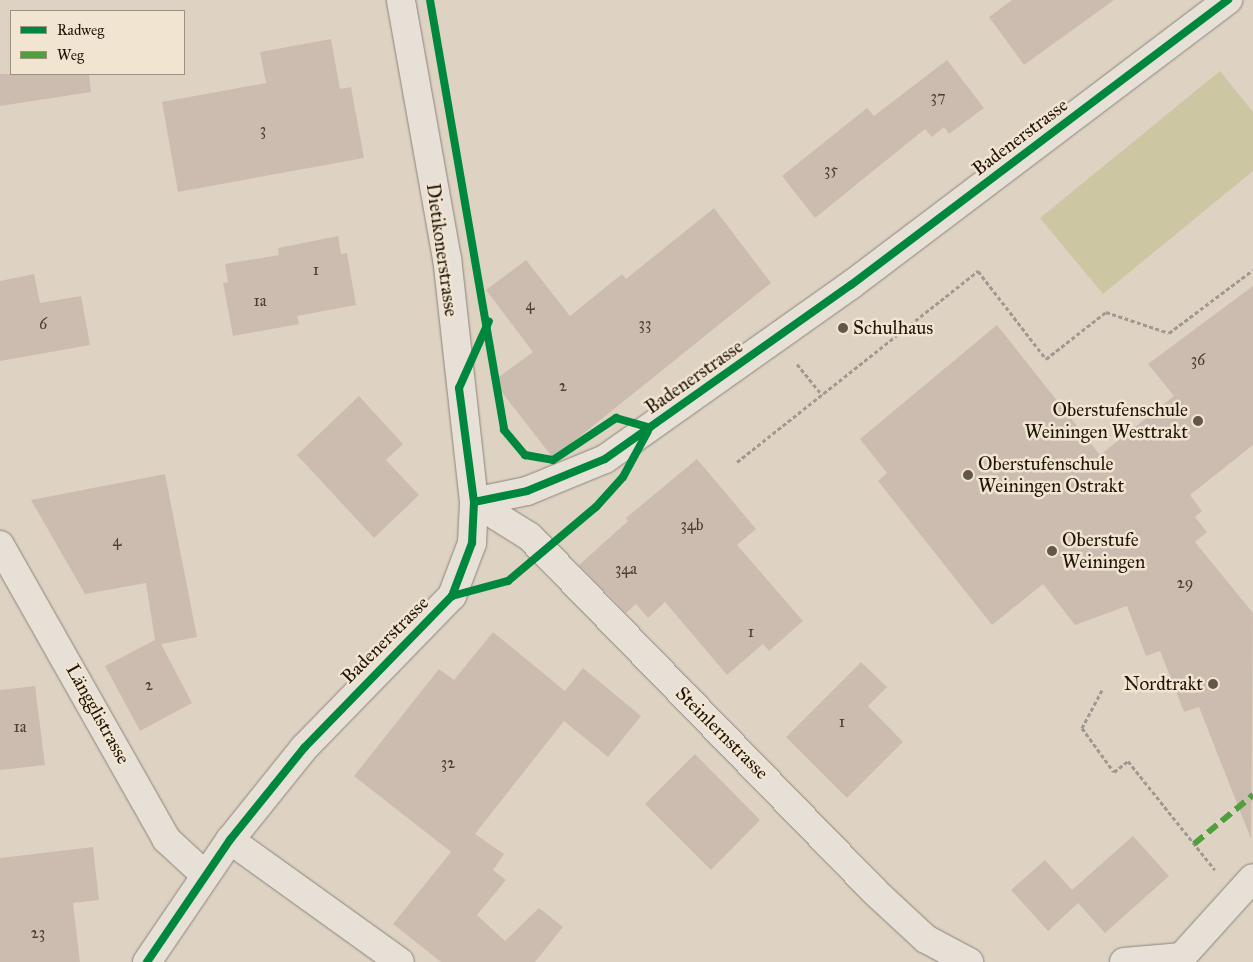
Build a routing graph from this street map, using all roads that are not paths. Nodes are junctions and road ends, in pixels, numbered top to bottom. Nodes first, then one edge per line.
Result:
1 (401, 0) edge
2 (1228, 0) edge
3 (474, 502) junction
4 (0, 545) edge
5 (230, 840) junction
6 (205, 875) junction
7 (1253, 878) edge
8 (1180, 959) edge
9 (148, 962) edge
10 (400, 962) edge
11 (969, 962) edge
12 (1124, 962) edge

1 - 3 street, Dietikonerstrasse
2 - 3 street, Badenerstrasse
3 - 5 street, Badenerstrasse
3 - 11 street, Steinlernstrasse
4 - 6 street, Längglistrasse
5 - 6 street, Badenerstrasse
5 - 10 street
6 - 9 street, Badenerstrasse
7 - 8 street
8 - 12 street

